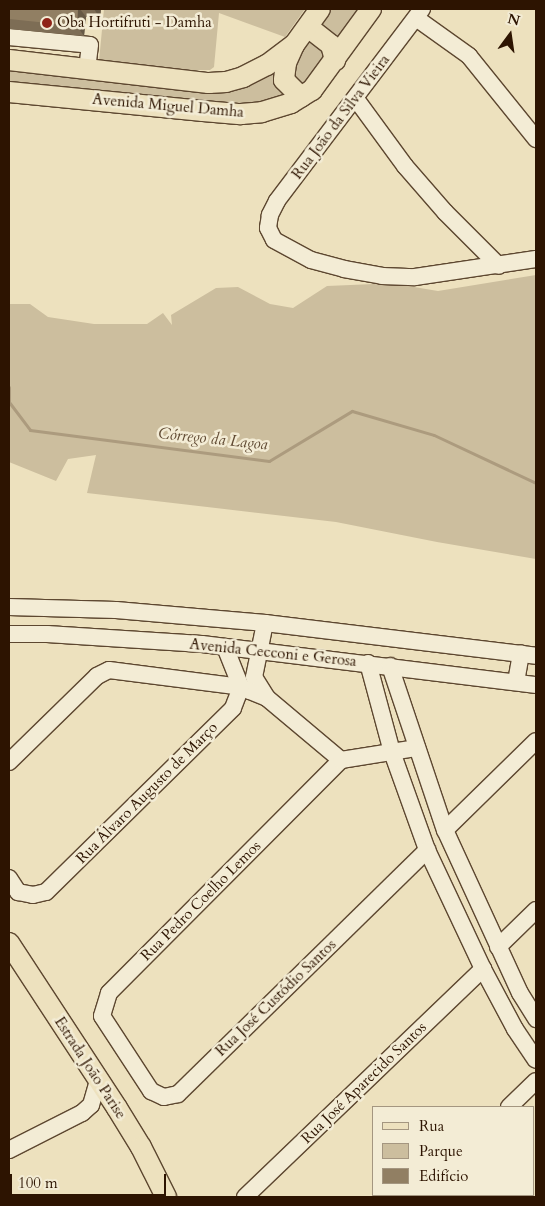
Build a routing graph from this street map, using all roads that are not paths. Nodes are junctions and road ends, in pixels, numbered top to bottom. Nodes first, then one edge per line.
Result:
1 (320, 9) edge
2 (371, 9) edge
3 (419, 13) edge
4 (308, 27) junction
5 (9, 37) edge
6 (294, 45) junction
7 (9, 60) edge
8 (335, 60) junction
9 (87, 69) junction
10 (9, 92) edge
11 (301, 97) junction
12 (356, 98) junction
13 (536, 139) edge
14 (536, 259) edge
15 (499, 266) junction
16 (9, 607) edge
17 (265, 623) junction
18 (9, 634) edge
19 (225, 647) junction
20 (259, 651) junction
21 (529, 654) edge
22 (368, 664) junction
23 (390, 666) junction
24 (516, 682) junction
25 (536, 685) edge
26 (240, 687) junction
27 (267, 698) junction
28 (536, 741) edge
29 (417, 748) junction
30 (392, 752) junction
31 (341, 760) junction
32 (9, 762) edge
33 (445, 830) junction
34 (427, 850) junction
35 (9, 878) edge
36 (536, 910) edge
37 (9, 943) edge
38 (498, 947) junction
39 (482, 969) junction
40 (520, 993) junction
41 (501, 1004) junction
42 (535, 1017) edge
43 (515, 1029) junction
44 (126, 1054) joint
45 (536, 1060) edge
46 (98, 1081) junction
47 (536, 1081) edge
48 (510, 1106) edge
49 (9, 1150) edge
50 (166, 1197) edge
51 (245, 1197) edge

1 - 4 main road, Avenida Miguel Damha
2 - 8 main road, Avenida Miguel Damha
3 - 12 street, Rua João da Silva Vieira
3 - 13 street
4 - 6 main road, Avenida Miguel Damha
4 - 8 main road
5 - 9 street
6 - 9 main road, Avenida Miguel Damha
6 - 11 main road
7 - 9 main road, Avenida Miguel Damha
8 - 11 main road, Avenida Miguel Damha
10 - 11 main road, Avenida Miguel Damha
12 - 15 street
12 - 15 street, Rua João da Silva Vieira
14 - 15 street
16 - 17 street, Avenida Cecconi e Gerosa
17 - 20 street
17 - 21 street, Avenida Cecconi e Gerosa
18 - 19 street, Avenida Cecconi e Gerosa
19 - 20 street, Avenida Cecconi e Gerosa
19 - 26 street
20 - 22 street, Avenida Cecconi e Gerosa
20 - 27 street
21 - 24 street
22 - 23 street, Avenida Cecconi e Gerosa
22 - 30 street
23 - 24 street, Avenida Cecconi e Gerosa
23 - 29 street
24 - 25 street, Avenida Cecconi e Gerosa
26 - 27 street
26 - 32 street
26 - 35 street, Rua Álvaro Augusto de Março
27 - 31 street
28 - 33 street
29 - 30 street
29 - 33 street
30 - 31 street
30 - 34 street
31 - 44 street, Rua Pedro Coelho Lemos
33 - 38 street
34 - 39 street
34 - 44 street, Rua José Custódio Santos
36 - 38 street
37 - 46 main road, Estrada João Parise
38 - 40 street
39 - 41 street
39 - 51 street, Rua José Aparecido Santos
40 - 41 street
40 - 42 street
41 - 43 street
42 - 43 street
43 - 45 street
46 - 49 street
46 - 50 main road, Estrada João Parise
47 - 48 street

